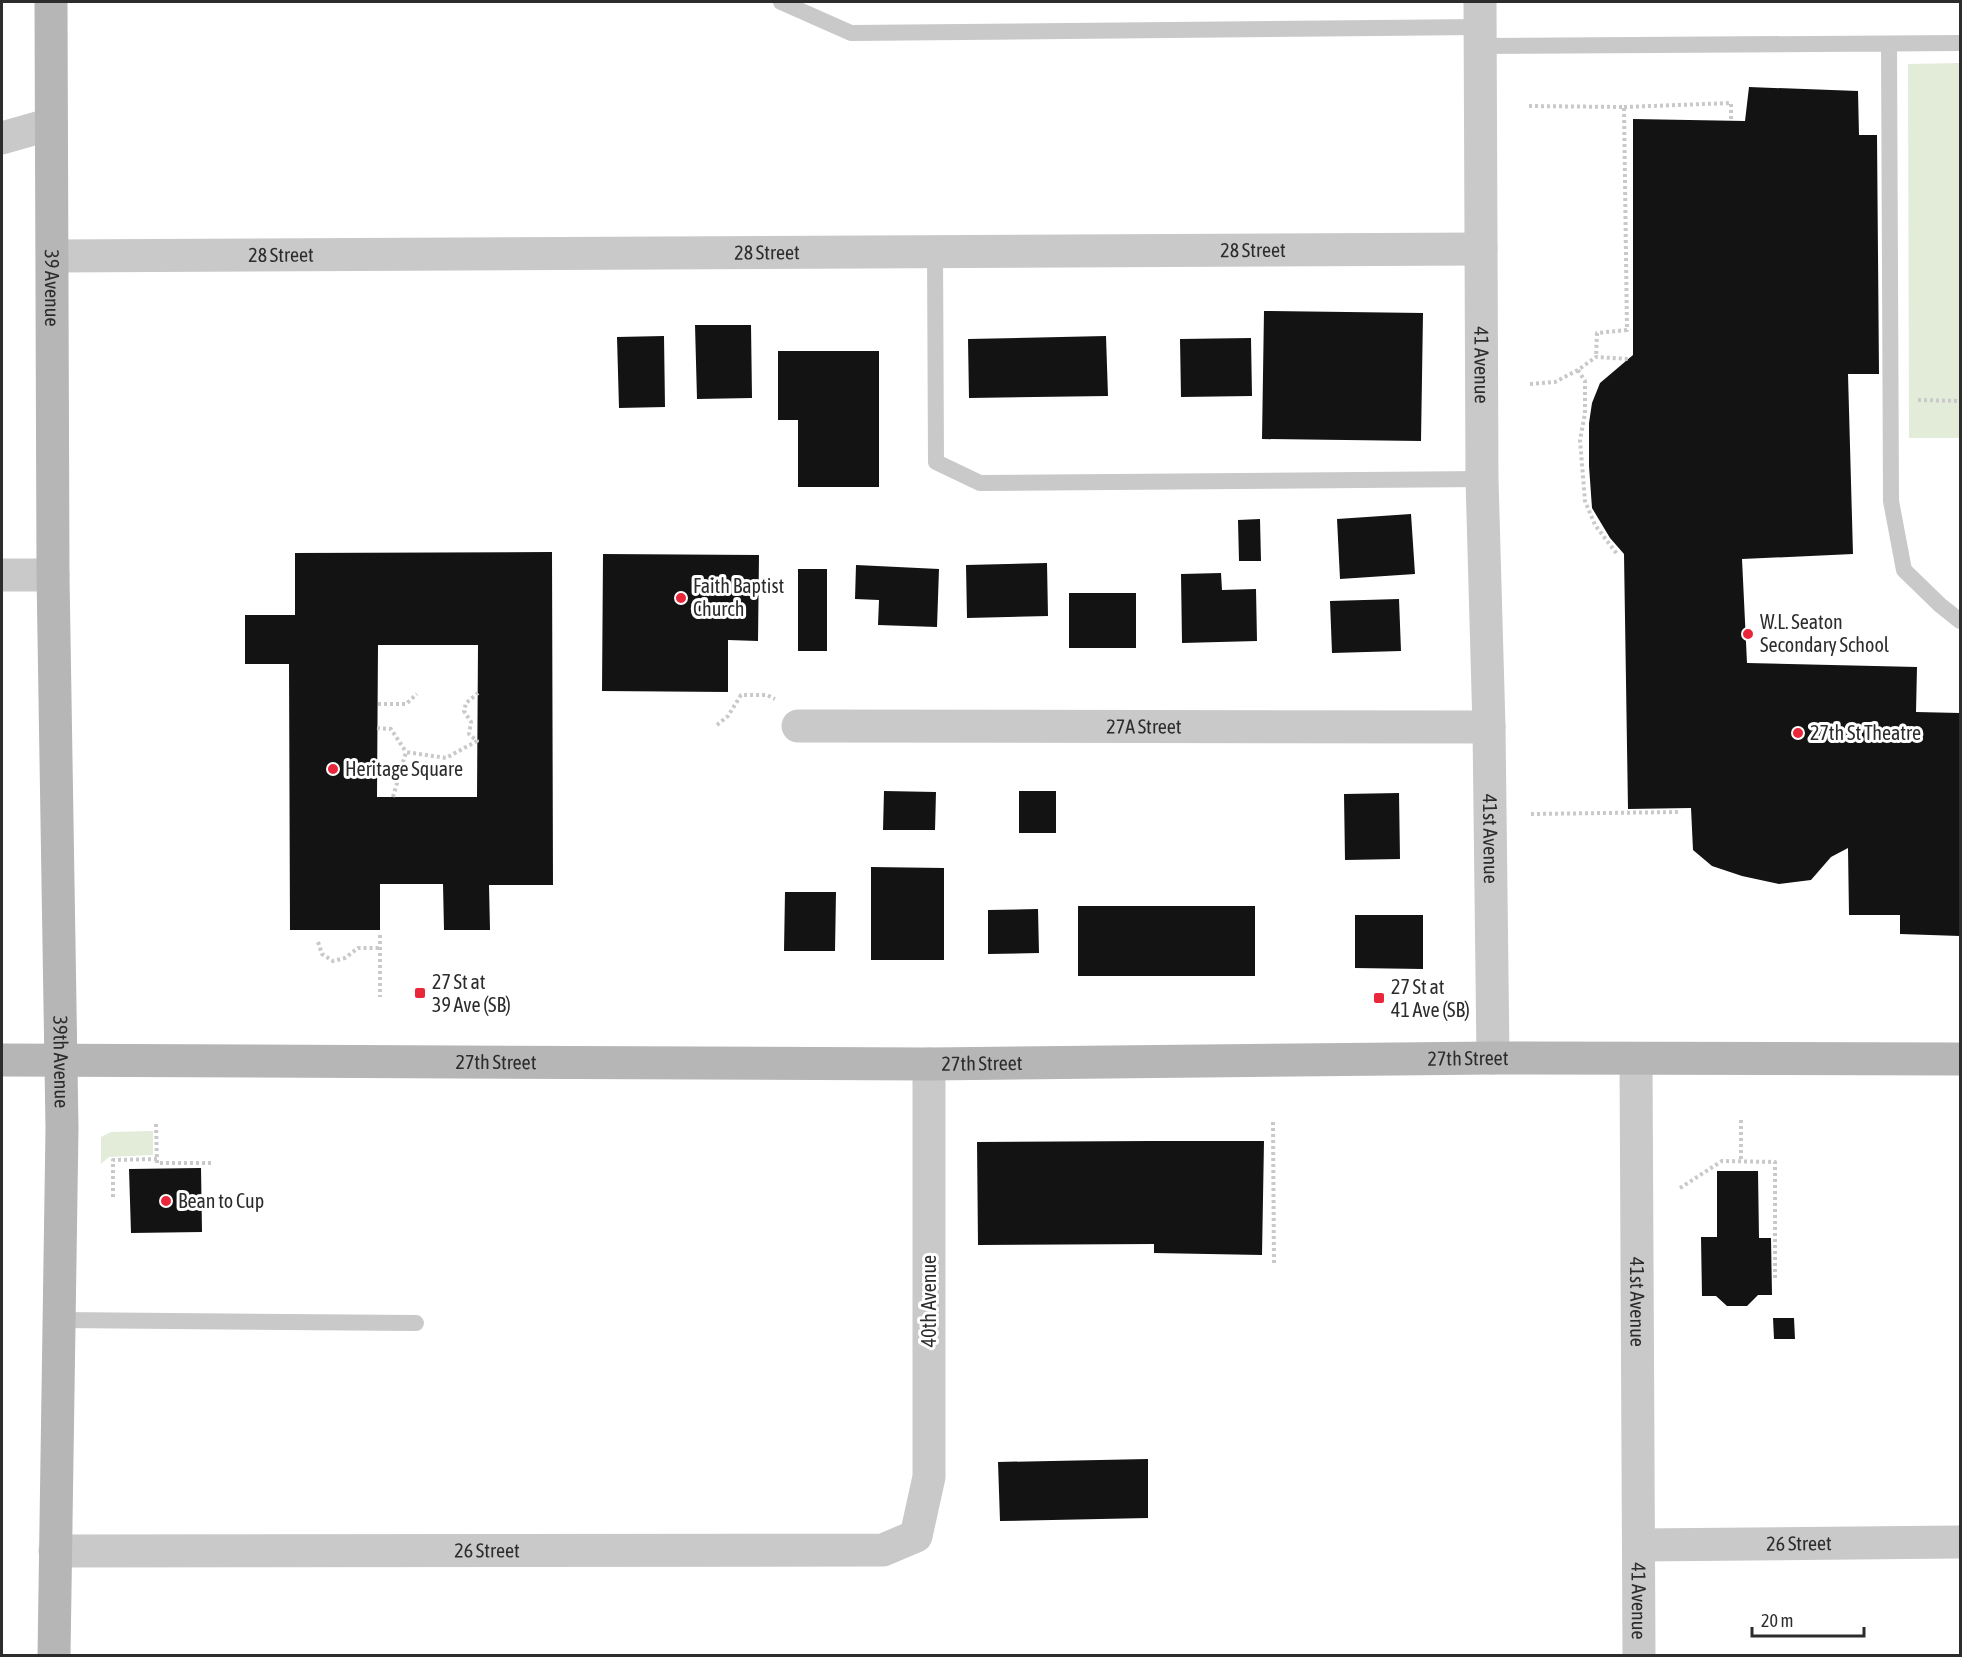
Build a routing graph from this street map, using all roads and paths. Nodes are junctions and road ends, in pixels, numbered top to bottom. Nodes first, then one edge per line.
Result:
1 (51, 2) edge
2 (781, 2) edge
3 (1480, 25) edge
4 (1960, 43) edge
5 (1889, 44) junction
6 (1529, 106) dead end
7 (1624, 107) junction
8 (1731, 120) dead end
9 (51, 124) junction
10 (2, 138) edge
11 (1481, 249) junction
12 (935, 251) junction
13 (53, 256) junction
14 (1596, 357) junction
15 (1629, 359) dead end
16 (1578, 370) junction
17 (1530, 384) dead end
18 (1891, 399) junction
19 (1960, 401) edge
20 (1482, 479) junction
21 (1617, 554) dead end
22 (2, 574) edge
23 (53, 575) junction
24 (1960, 621) edge
25 (478, 693) dead end
26 (417, 694) dead end
27 (378, 704) dead end
28 (717, 725) dead end
29 (798, 726) joint
30 (1490, 727) junction
31 (377, 728) dead end
32 (406, 752) junction
33 (393, 797) dead end
34 (1679, 812) dead end
35 (1531, 814) dead end
36 (380, 935) dead end
37 (318, 942) dead end
38 (380, 948) junction
39 (380, 997) dead end
40 (1493, 1058) junction
41 (1636, 1059) junction
42 (1960, 1059) edge
43 (2, 1060) edge
44 (62, 1060) junction
45 (929, 1064) junction
46 (1742, 1120) dead end
47 (1273, 1122) dead end
48 (156, 1124) dead end
49 (157, 1159) junction
50 (1742, 1161) junction
51 (211, 1164) dead end
52 (1680, 1188) dead end
53 (113, 1197) dead end
54 (1274, 1265) dead end
55 (1775, 1278) dead end
56 (59, 1320) junction
57 (416, 1323) dead end
58 (916, 1536) joint
59 (1960, 1542) edge
60 (1639, 1545) junction
61 (55, 1551) junction
62 (54, 1656) edge
63 (1639, 1656) edge

1 - 9 main road, 39 Avenue
2 - 3 lane
3 - 5 lane
3 - 11 street, 41 Avenue
4 - 5 lane
5 - 18 lane
6 - 7 path
7 - 8 path
7 - 14 path
9 - 10 street
9 - 13 main road, 39 Avenue
11 - 12 street, 28 Street
11 - 20 street, 41 Avenue
12 - 13 street, 28 Street
12 - 20 lane
13 - 23 main road, 39 Avenue
14 - 15 path
14 - 16 path
16 - 17 path
16 - 21 path
18 - 19 path
18 - 24 lane
20 - 30 street, 41 Avenue
22 - 23 street
23 - 44 main road, 39th Avenue
25 - 32 path
26 - 27 path
28 - 29 path
29 - 30 street, 27A Street
30 - 40 street, 41st Avenue
31 - 32 path
32 - 33 path
34 - 35 path
36 - 38 path
37 - 38 path
38 - 39 path
40 - 41 main road, 27th Street
40 - 45 main road, 27th Street
41 - 42 main road, 27th Street
41 - 60 street, 41st Avenue
43 - 44 main road, 27th Street
44 - 45 main road, 27th Street
44 - 56 main road, 39th Avenue
45 - 58 street, 40th Avenue
46 - 50 path
47 - 54 path
48 - 49 path
49 - 51 path
49 - 53 path
50 - 52 path
50 - 55 path
56 - 57 lane
56 - 61 main road, 39th Avenue
58 - 61 street, 26 Street
59 - 60 street, 26 Street
60 - 63 street, 41 Avenue
61 - 62 main road

